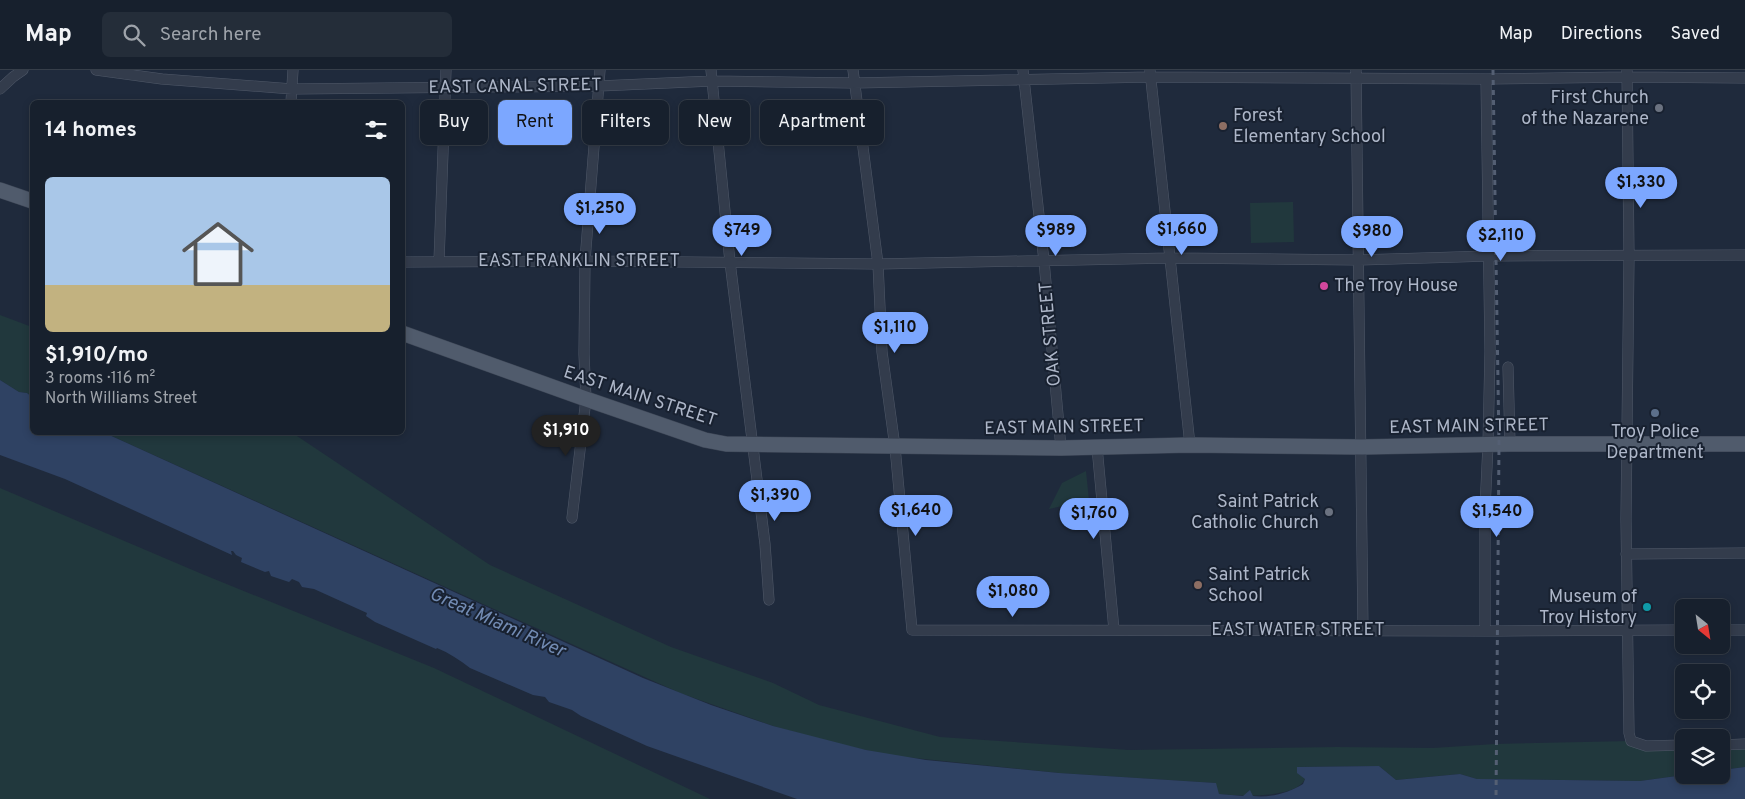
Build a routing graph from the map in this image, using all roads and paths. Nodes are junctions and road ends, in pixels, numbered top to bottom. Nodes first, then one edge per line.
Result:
1 (23, 70) edge
2 (96, 70) edge
3 (293, 70) edge
4 (446, 70) edge
5 (600, 70) edge
6 (711, 70) edge
7 (853, 70) edge
8 (1150, 73) edge
9 (1627, 73) edge
10 (162, 74) edge
11 (1023, 74) edge
12 (1356, 74) edge
13 (1745, 78) edge
14 (1486, 80) junction
15 (712, 82) junction
16 (854, 83) junction
17 (599, 86) junction
18 (444, 88) junction
19 (0, 89) edge
20 (292, 89) junction
21 (291, 100) edge
22 (0, 190) edge
23 (30, 200) edge
24 (1745, 255) edge
25 (1489, 256) junction
26 (1628, 257) junction
27 (1170, 258) junction
28 (1359, 260) junction
29 (439, 261) junction
30 (585, 261) junction
31 (1044, 261) junction
32 (405, 262) edge
33 (730, 262) junction
34 (878, 264) junction
35 (405, 333) edge
36 (1508, 368) dead end
37 (586, 399) junction
38 (1510, 444) junction
39 (1745, 444) edge
40 (1190, 445) junction
41 (1488, 445) junction
42 (1626, 445) junction
43 (752, 446) junction
44 (895, 447) junction
45 (1097, 447) junction
46 (1362, 447) junction
47 (1061, 448) junction
48 (572, 518) dead end
49 (1745, 553) edge
50 (1626, 554) junction
51 (769, 600) dead end
52 (1628, 629) junction
53 (1114, 630) junction
54 (1363, 630) junction
55 (1675, 630) edge
56 (1730, 630) edge
57 (1745, 630) edge
58 (1485, 631) junction
59 (1745, 744) edge
60 (1675, 745) edge
61 (1730, 745) edge

1 - 19 street
2 - 10 street, EAST CANAL STREET
3 - 20 street
4 - 18 street
5 - 17 street
6 - 15 street
7 - 16 street
8 - 11 street, EAST CANAL STREET
8 - 12 street, EAST CANAL STREET
8 - 27 street
9 - 13 street, EAST CANAL STREET
9 - 14 street, EAST CANAL STREET
9 - 26 street
10 - 20 street, EAST CANAL STREET
11 - 16 street, EAST CANAL STREET
11 - 31 street, OAK STREET
12 - 14 street, EAST CANAL STREET
12 - 28 street
14 - 25 street
15 - 16 street, EAST CANAL STREET
15 - 17 street, EAST CANAL STREET
15 - 33 street
16 - 34 street
17 - 18 street, EAST CANAL STREET
17 - 30 street
18 - 20 street, EAST CANAL STREET
18 - 29 street
20 - 21 street
22 - 23 main road
24 - 26 street, EAST FRANKLIN STREET
25 - 26 street, EAST FRANKLIN STREET
25 - 28 street, EAST FRANKLIN STREET
25 - 41 street
26 - 42 street
27 - 28 street, EAST FRANKLIN STREET
27 - 31 street, EAST FRANKLIN STREET
27 - 40 street
28 - 46 street
29 - 30 street, EAST FRANKLIN STREET
29 - 32 street, EAST FRANKLIN STREET
30 - 33 street, EAST FRANKLIN STREET
30 - 37 street
31 - 34 street, EAST FRANKLIN STREET
31 - 47 street, OAK STREET
33 - 34 street, EAST FRANKLIN STREET
33 - 43 street
34 - 44 street
35 - 37 main road, EAST MAIN STREET
36 - 38 street
37 - 43 main road, EAST MAIN STREET
37 - 48 street
38 - 41 main road, EAST MAIN STREET
38 - 42 main road, EAST MAIN STREET
39 - 42 main road, EAST MAIN STREET
40 - 45 main road, EAST MAIN STREET
40 - 46 main road, EAST MAIN STREET
41 - 46 main road, EAST MAIN STREET
41 - 58 street
42 - 50 street
43 - 44 main road, EAST MAIN STREET
43 - 51 street
44 - 47 main road, EAST MAIN STREET
44 - 53 street, EAST WATER STREET
45 - 47 main road, EAST MAIN STREET
45 - 53 street
46 - 54 street
49 - 50 street
50 - 52 street
52 - 55 street, EAST WATER STREET
52 - 58 street, EAST WATER STREET
52 - 60 street
53 - 54 street, EAST WATER STREET
54 - 58 street, EAST WATER STREET
56 - 57 street
59 - 61 street

